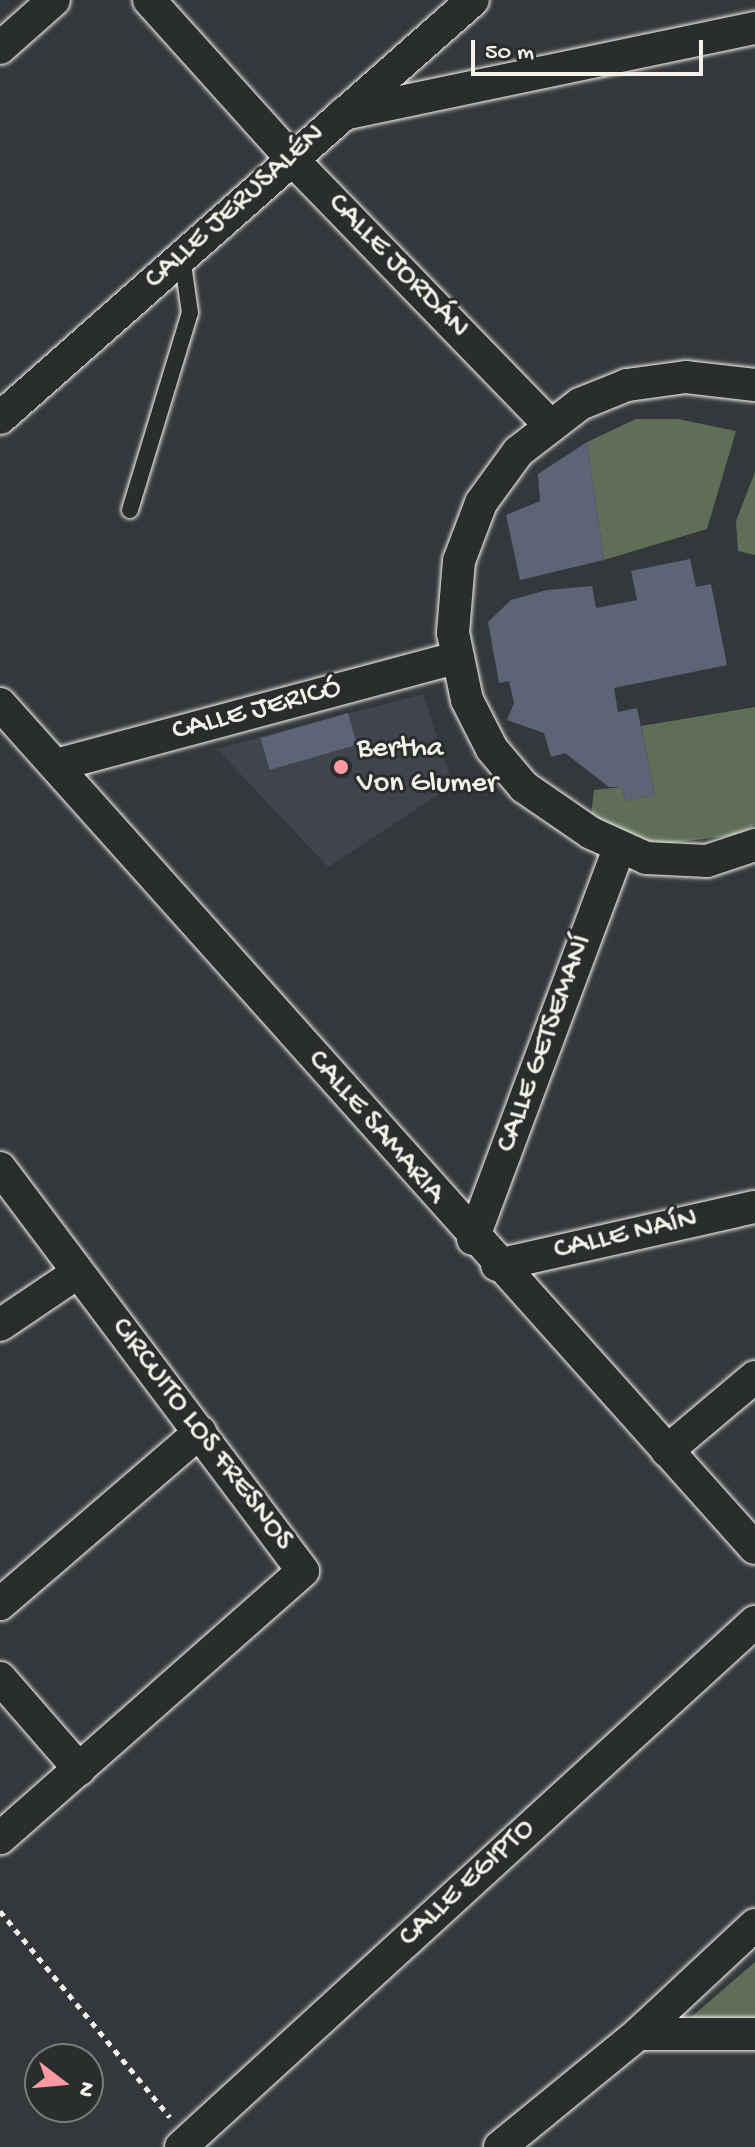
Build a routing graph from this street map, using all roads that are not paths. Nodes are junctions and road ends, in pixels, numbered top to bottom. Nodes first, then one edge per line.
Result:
1 (54, 0) edge
2 (149, 0) edge
3 (473, 0) edge
4 (755, 28) edge
5 (0, 48) edge
6 (342, 114) junction
7 (292, 159) junction
8 (182, 256) junction
9 (755, 385) edge
10 (0, 418) edge
11 (551, 426) junction
12 (130, 510) dead end
13 (458, 657) junction
14 (0, 704) edge
15 (56, 765) junction
16 (755, 845) edge
17 (619, 849) junction
18 (0, 1168) edge
19 (755, 1207) edge
20 (473, 1239) junction
21 (497, 1265) junction
22 (77, 1273) junction
23 (0, 1325) edge
24 (755, 1377) edge
25 (200, 1432) junction
26 (667, 1451) junction
27 (755, 1548) edge
28 (0, 1604) edge
29 (755, 1622) edge
30 (0, 1678) edge
31 (79, 1769) junction
32 (0, 1838) edge
33 (755, 1925) edge
34 (638, 2034) junction
35 (755, 2034) edge
36 (185, 2144) edge
37 (500, 2147) edge

1 - 5 street
2 - 7 street, CALLE JORDÁN
3 - 6 street, CALLE JERUSALÉN
4 - 6 street
6 - 7 street, CALLE JERUSALÉN
7 - 8 street, CALLE JERUSALÉN
7 - 11 street, CALLE JORDÁN
8 - 10 street, CALLE JERUSALÉN
8 - 12 lane
9 - 11 street
11 - 13 street
13 - 15 street, CALLE JERICÓ
13 - 17 street
14 - 15 street, CALLE SAMARIA
15 - 20 street, CALLE SAMARIA
16 - 17 street
17 - 20 street, CALLE GETSEMANÍ
18 - 22 street, CIRCUITO LOS FRESNOS
19 - 21 street, CALLE NAÍN
20 - 21 street, CALLE SAMARIA
21 - 26 street, CALLE SAMARIA
22 - 23 street
22 - 25 street, CIRCUITO LOS FRESNOS
24 - 26 street
25 - 28 street
25 - 31 street, CIRCUITO LOS FRESNOS
26 - 27 street, CALLE SAMARIA
29 - 36 street, CALLE EGIPTO
30 - 31 street
31 - 32 street, CIRCUITO LOS FRESNOS
33 - 34 street
34 - 35 street
34 - 37 street

